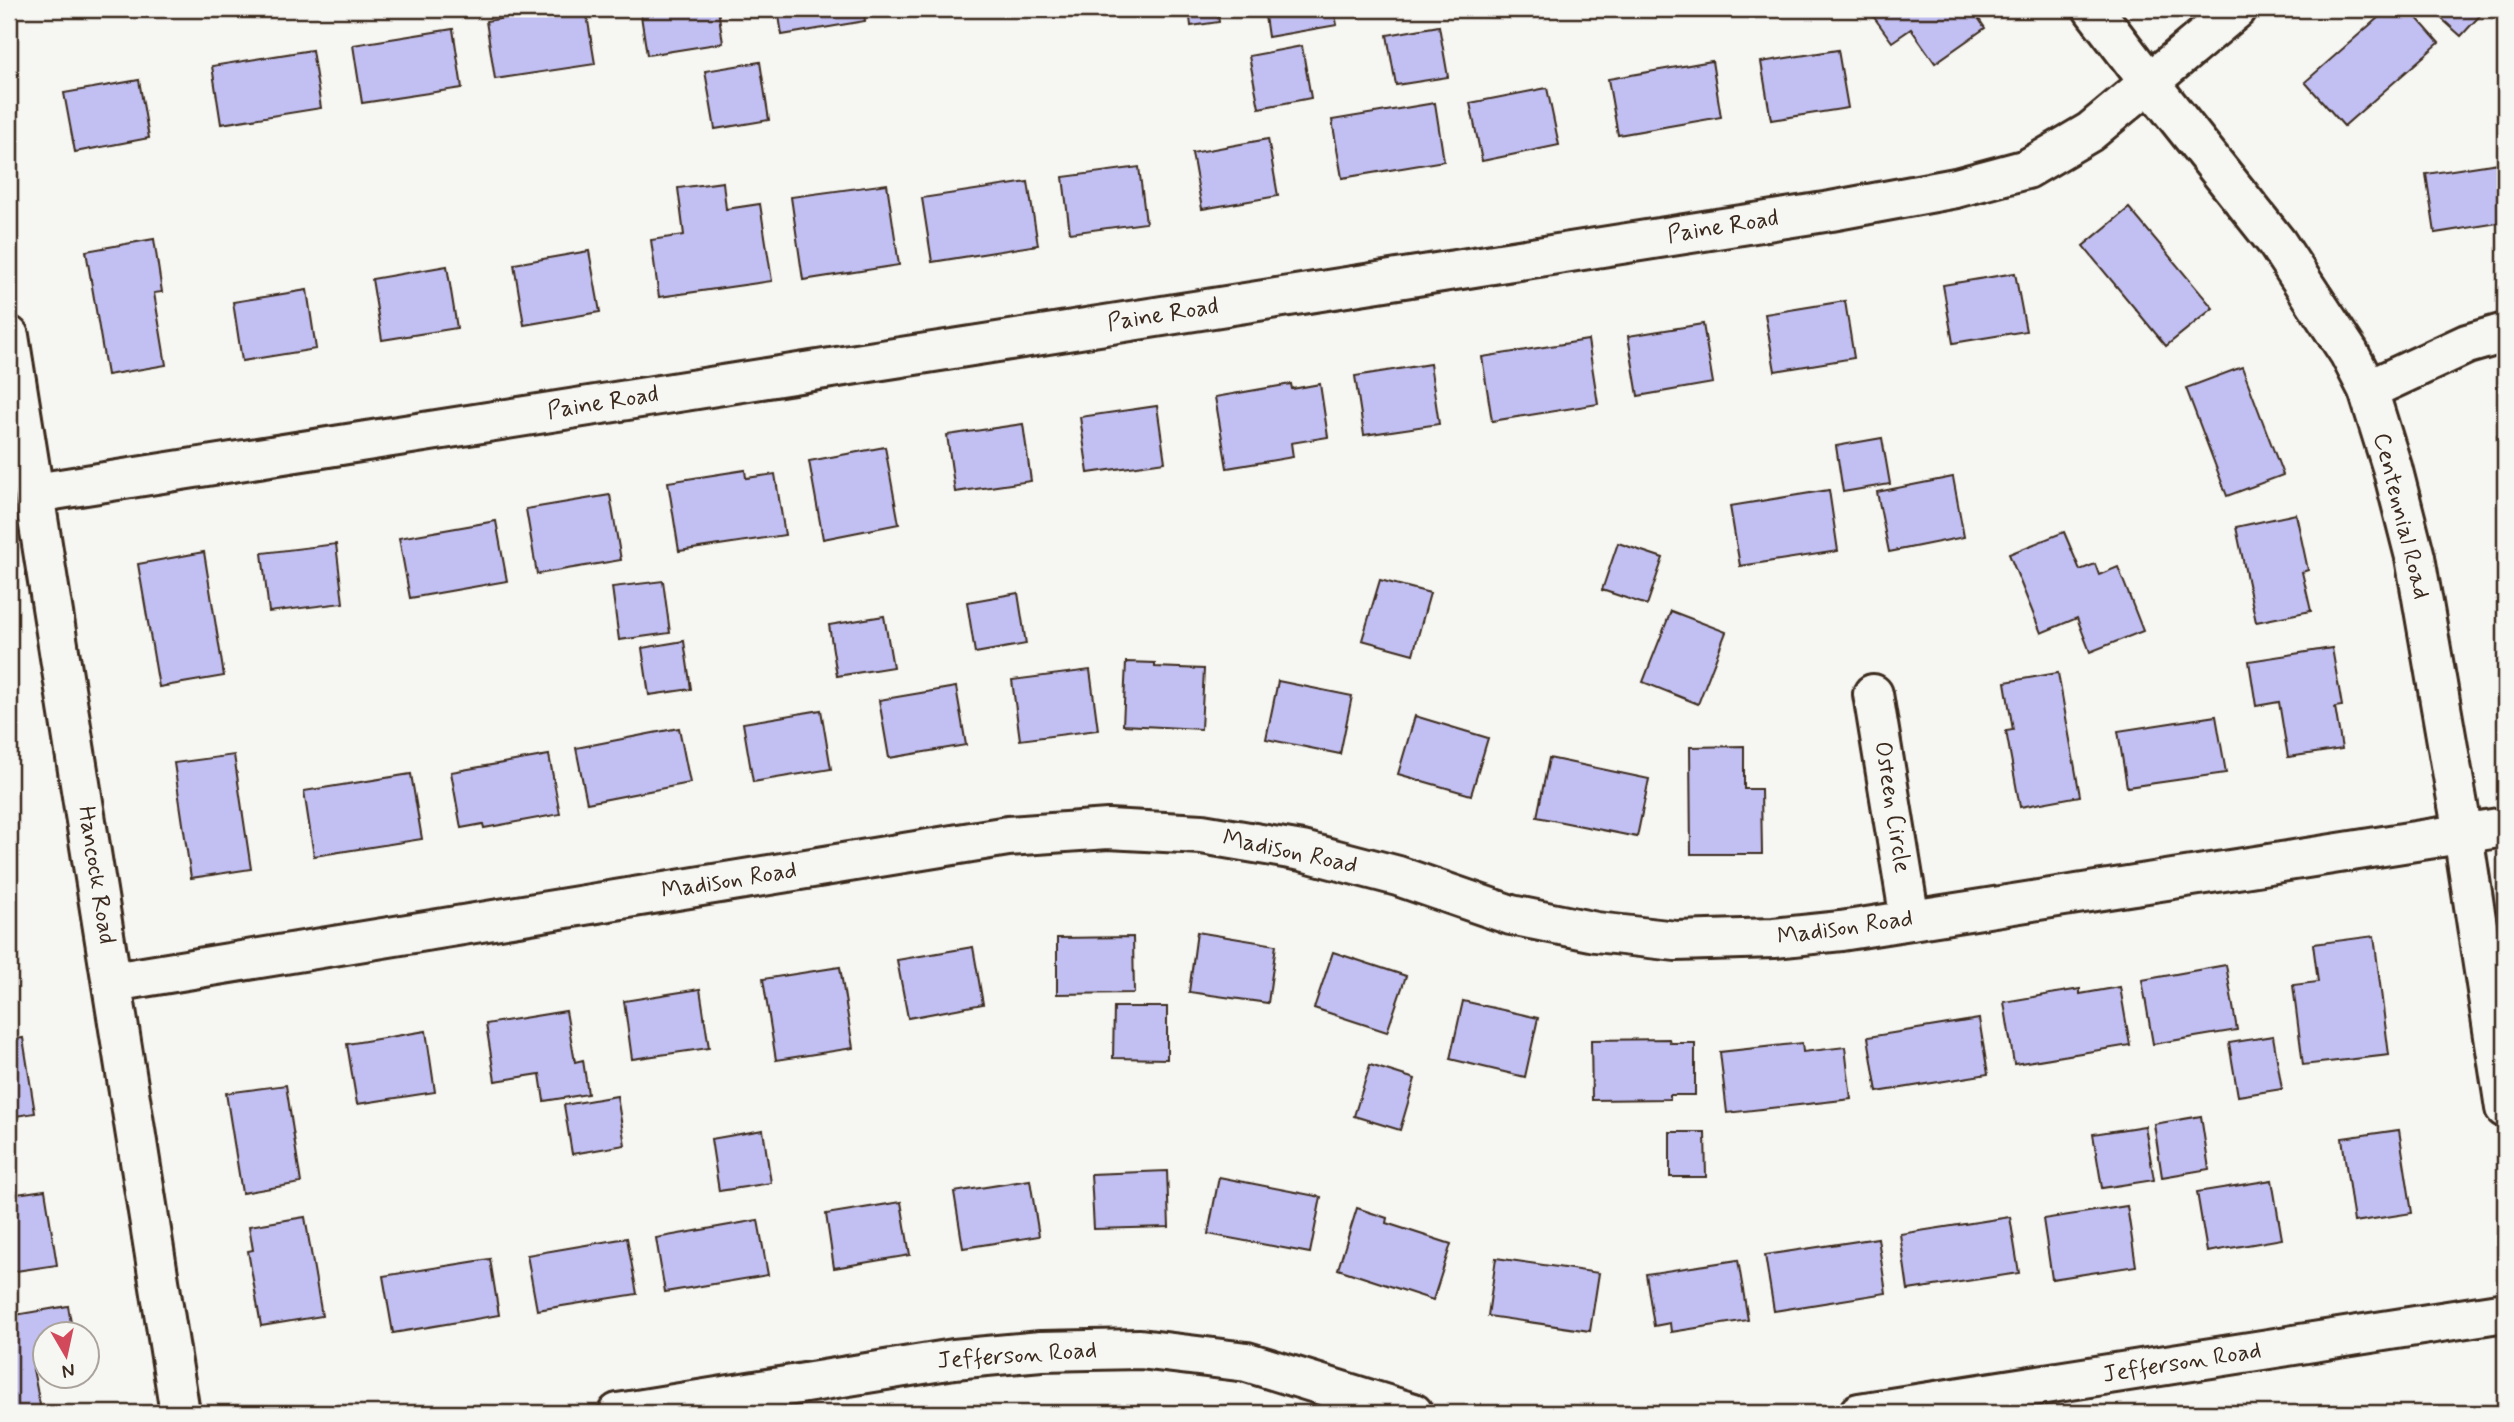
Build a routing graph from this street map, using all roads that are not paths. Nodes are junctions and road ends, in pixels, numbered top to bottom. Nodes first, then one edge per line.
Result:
1 (2094, 9) edge
2 (2237, 9) edge
3 (2149, 82) junction
4 (2505, 333) edge
5 (9, 336) edge
6 (2368, 390) junction
7 (35, 493) junction
8 (1873, 694) dead end
9 (2505, 827) edge
10 (2463, 834) junction
11 (1910, 920) junction
12 (113, 982) junction
13 (2505, 1108) edge
14 (2505, 1312) edge
15 (180, 1413) edge
16 (618, 1413) edge
17 (1413, 1413) edge
18 (1859, 1413) edge

1 - 3 street, Centennial Road
2 - 3 street, Paine Road
3 - 6 street, Centennial Road
3 - 7 street, Paine Road
4 - 6 street
5 - 7 street, Hancock Road
6 - 10 street, Centennial Road
7 - 12 street, Hancock Road
8 - 11 street, Osteen Circle
9 - 10 street, Madison Road
10 - 11 street, Madison Road
10 - 13 street, Centennial Road
11 - 12 street, Madison Road
12 - 15 street, Hancock Road
14 - 18 street, Jefferson Road
16 - 17 street, Jefferson Road

